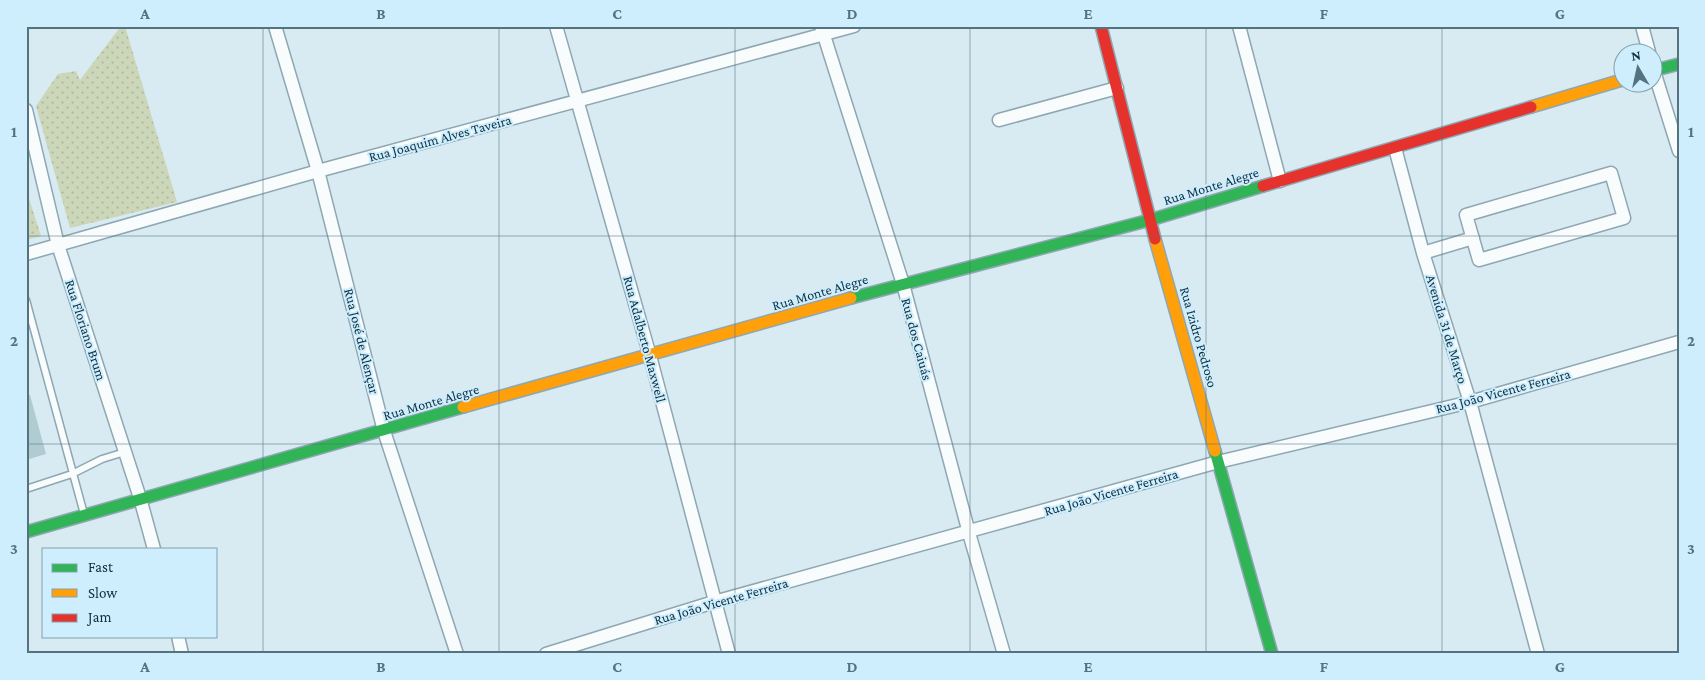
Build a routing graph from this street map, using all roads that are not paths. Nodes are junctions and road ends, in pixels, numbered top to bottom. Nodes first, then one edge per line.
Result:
1 (275, 26) edge
2 (556, 26) edge
3 (854, 26) edge
4 (1101, 26) edge
5 (1240, 26) edge
6 (1642, 26) edge
7 (823, 30) edge
8 (1646, 42) edge
9 (1679, 64) edge
10 (1662, 67) edge
11 (1612, 83) edge
12 (1117, 88) junction
13 (1660, 92) edge
14 (578, 100) junction
15 (26, 110) edge
16 (999, 120) dead end
17 (1395, 148) junction
18 (1679, 151) edge
19 (318, 171) junction
20 (1280, 181) junction
21 (1150, 220) junction
22 (1473, 238) junction
23 (58, 245) junction
24 (1423, 253) junction
25 (26, 254) edge
26 (903, 284) junction
27 (26, 300) edge
28 (1679, 342) edge
29 (650, 356) junction
30 (1470, 402) junction
31 (384, 431) junction
32 (125, 452) junction
33 (1218, 462) junction
34 (72, 474) junction
35 (26, 490) edge
36 (140, 498) junction
37 (84, 515) junction
38 (26, 532) edge
39 (969, 533) junction
40 (154, 548) edge
41 (714, 602) junction
42 (178, 638) edge
43 (182, 654) edge
44 (457, 654) edge
45 (546, 654) edge
46 (729, 654) edge
47 (1004, 654) edge
48 (1272, 654) edge
49 (1538, 654) edge

1 - 19 street, Rua José de Alençar
2 - 14 street, Rua Adalberto Maxwell
3 - 7 street, Rua Joaquim Alves Taveira
4 - 12 street, Rua Izidro Pedroso
5 - 20 street
6 - 8 street
7 - 14 street, Rua Joaquim Alves Taveira
7 - 26 street, Rua dos Caiuás
9 - 10 street
11 - 17 street, Rua Monte Alegre
12 - 16 street
12 - 21 street, Rua Izidro Pedroso
13 - 18 street
14 - 19 street, Rua Joaquim Alves Taveira
14 - 29 street, Rua Adalberto Maxwell
15 - 23 street, Rua Floriano Brum
17 - 20 street, Rua Monte Alegre
17 - 24 street, Avenida 31 de Março
19 - 23 street, Rua Joaquim Alves Taveira
19 - 31 street, Rua José de Alençar
20 - 21 street, Rua Monte Alegre
21 - 26 street, Rua Monte Alegre
21 - 33 street, Rua Izidro Pedroso
22 - 22 street
22 - 24 street
23 - 25 street, Rua Joaquim Alves Taveira
23 - 32 street, Rua Floriano Brum
24 - 30 street, Avenida 31 de Março
26 - 29 street, Rua Monte Alegre
26 - 39 street, Rua dos Caiuás
27 - 34 lane
28 - 30 street, Rua João Vicente Ferreira
29 - 31 street, Rua Monte Alegre
29 - 41 street, Rua Adalberto Maxwell
30 - 33 street, Rua João Vicente Ferreira
30 - 49 street, Avenida 31 de Março
31 - 36 street, Rua Monte Alegre
31 - 44 street, Rua José de Alençar
32 - 34 lane
32 - 36 street, Rua Floriano Brum
33 - 39 street, Rua João Vicente Ferreira
33 - 48 street, Rua Izidro Pedroso
34 - 35 lane
34 - 37 lane
36 - 37 street, Rua Monte Alegre
36 - 40 street, Rua Floriano Brum
37 - 38 street, Rua Monte Alegre
39 - 41 street, Rua João Vicente Ferreira
39 - 47 street, Rua dos Caiuás
41 - 45 street, Rua João Vicente Ferreira
41 - 46 street, Rua Adalberto Maxwell
42 - 43 street

